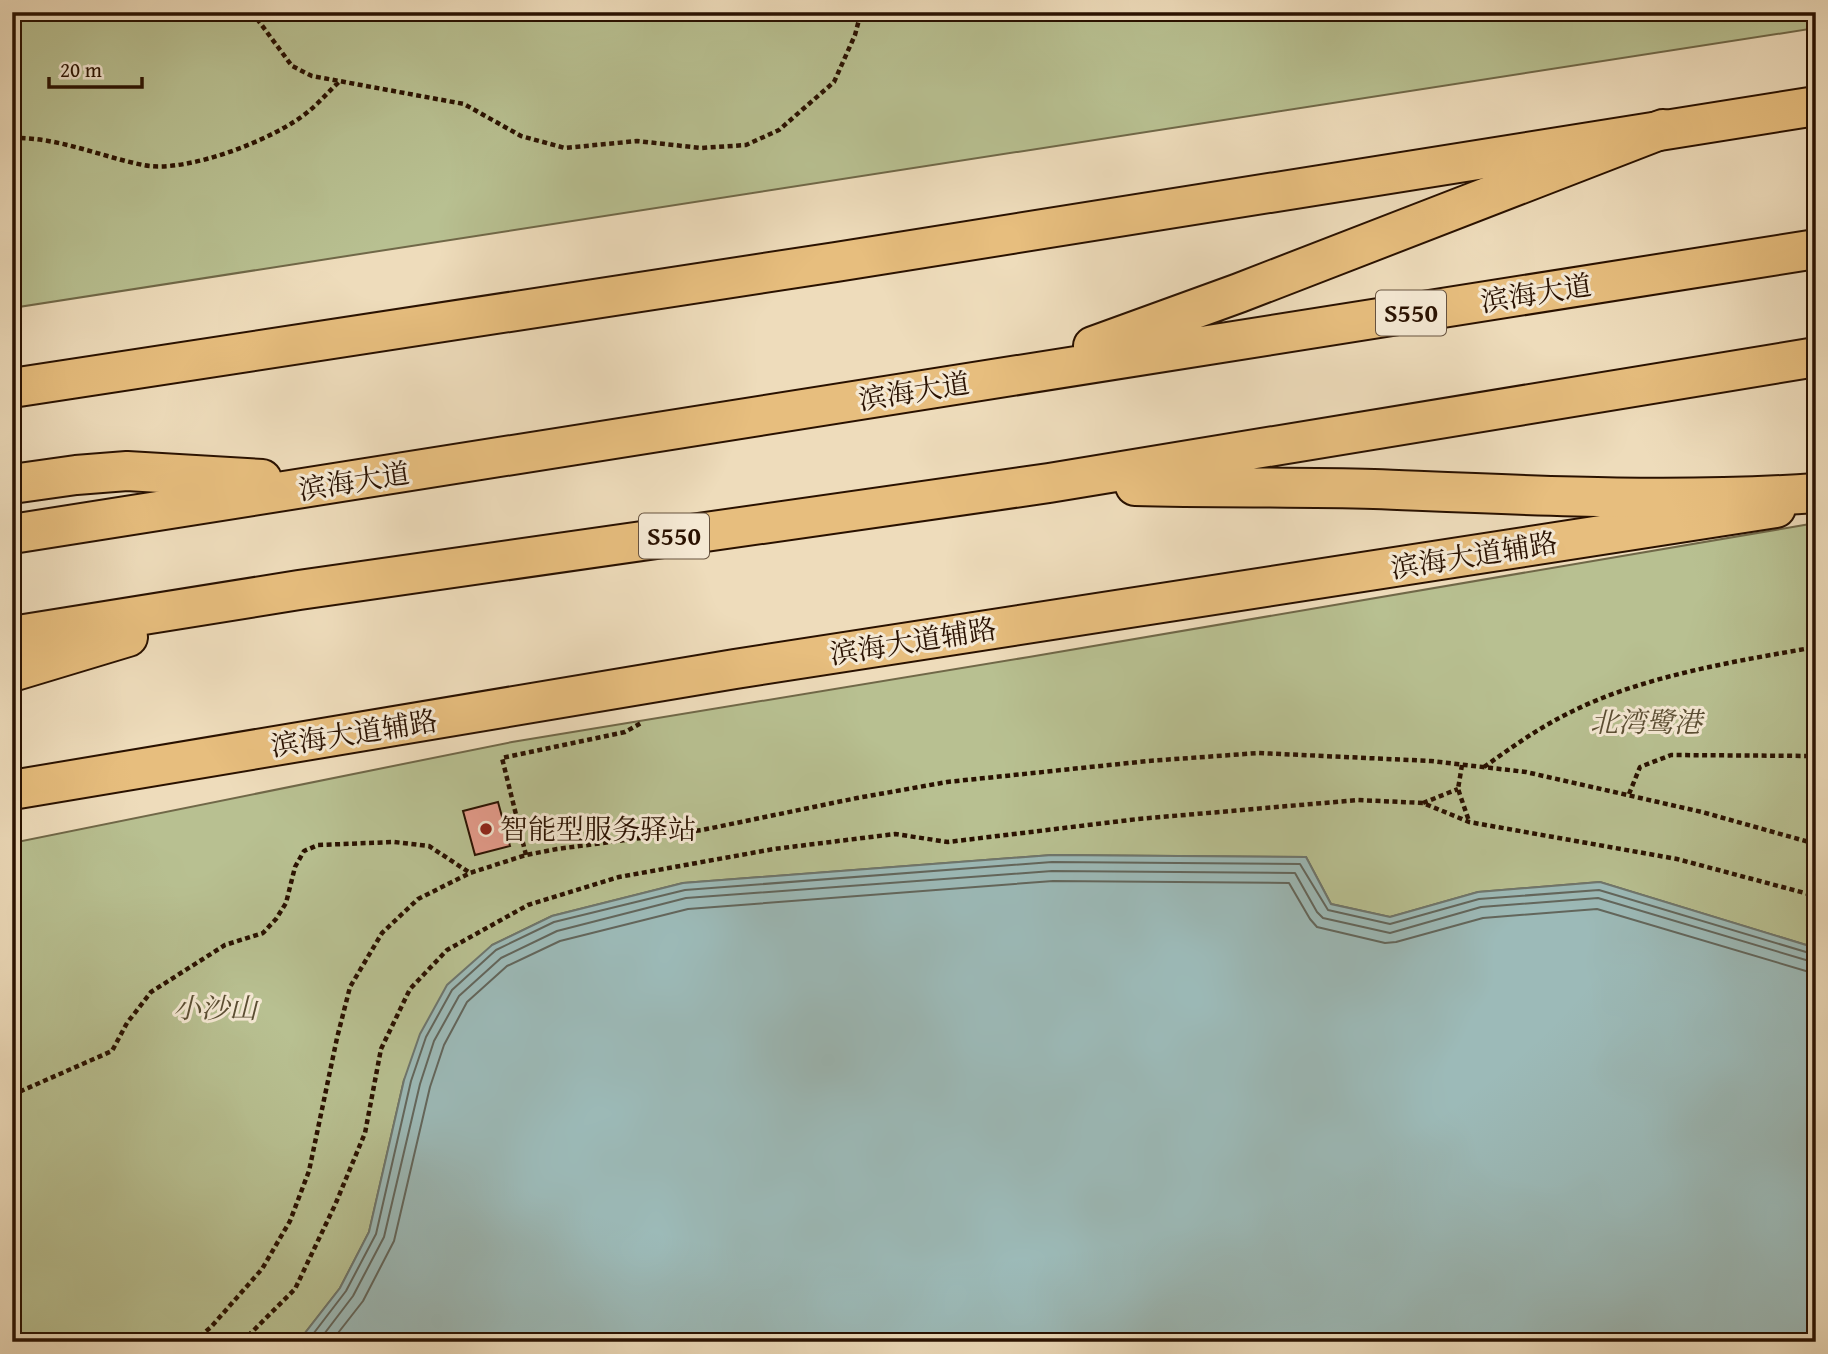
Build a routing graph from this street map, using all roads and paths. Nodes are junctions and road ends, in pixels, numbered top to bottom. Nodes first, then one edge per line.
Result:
1 (253, 12) edge
2 (861, 12) edge
3 (340, 81) junction
4 (1816, 106) edge
5 (1663, 130) junction
6 (12, 138) edge
7 (1816, 249) edge
8 (1816, 357) edge
9 (1006, 377) junction
10 (12, 388) edge
11 (358, 480) junction
12 (1049, 483) junction
13 (12, 484) edge
14 (1816, 493) edge
15 (1816, 502) edge
16 (12, 534) edge
17 (299, 590) junction
18 (12, 636) edge
19 (1816, 648) edge
20 (12, 672) edge
21 (1816, 756) edge
22 (502, 758) dead end
23 (1462, 765) junction
24 (1483, 767) junction
25 (1458, 789) junction
26 (12, 790) edge
27 (1629, 794) junction
28 (1423, 803) junction
29 (1469, 821) junction
30 (1816, 844) edge
31 (526, 855) junction
32 (470, 873) junction
33 (1816, 896) edge
34 (12, 1095) edge
35 (193, 1342) edge
36 (242, 1342) edge

1 - 3 path
2 - 3 path
3 - 6 path
4 - 5 main road
5 - 9 main road
5 - 10 main road
7 - 9 main road, 滨海大道 / S550
8 - 12 main road, S550
9 - 11 main road, 滨海大道 / S550
11 - 13 main road
11 - 16 main road, 滨海大道 / S550
12 - 14 main road
12 - 17 main road, S550
15 - 26 main road, 滨海大道辅路
17 - 18 main road, S550
17 - 20 main road
19 - 24 path
21 - 27 path
22 - 31 path
23 - 24 path
23 - 25 path
23 - 31 path
24 - 27 path
25 - 28 path
25 - 29 path
27 - 30 path
28 - 29 path
28 - 36 path
29 - 33 path
31 - 32 path
32 - 34 path
32 - 35 path

